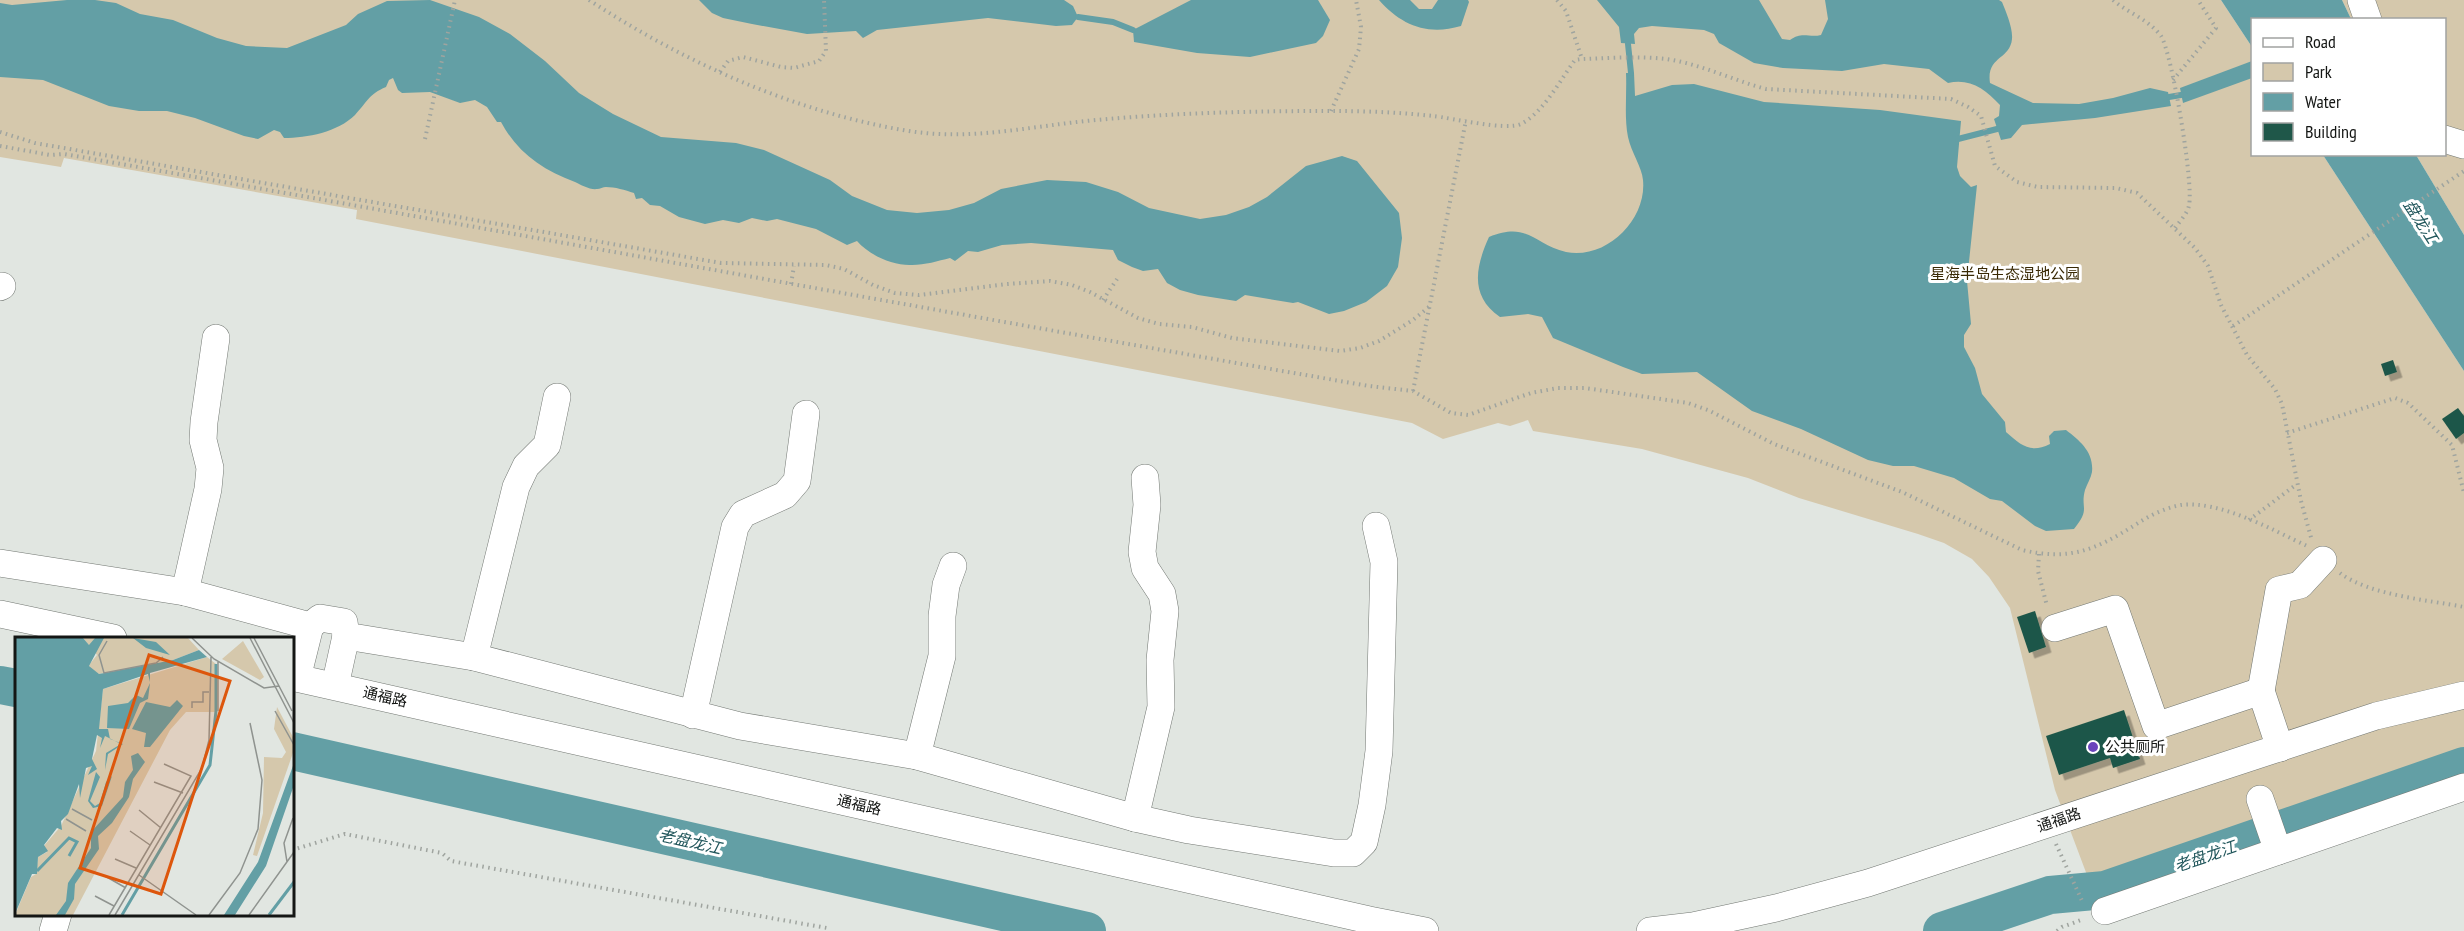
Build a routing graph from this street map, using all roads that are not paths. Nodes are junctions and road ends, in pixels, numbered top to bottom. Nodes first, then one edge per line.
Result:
1 (2361, 0) edge
2 (2367, 18) edge
3 (2446, 139) edge
4 (2464, 145) edge
5 (216, 338) dead end
6 (557, 397) dead end
7 (806, 414) dead end
8 (1145, 478) dead end
9 (1376, 526) dead end
10 (2323, 560) road end
11 (0, 563) edge
12 (953, 566) dead end
13 (185, 592) junction
14 (0, 614) edge
15 (309, 626) junction
16 (2055, 628) road end
17 (346, 636) junction
18 (104, 637) edge
19 (474, 657) junction
20 (295, 678) edge
21 (335, 686) junction
22 (2261, 691) junction
23 (2464, 695) edge
24 (693, 715) junction
25 (2280, 747) junction
26 (917, 756) junction
27 (2464, 787) edge
28 (2260, 799) dead end
29 (1135, 818) junction
30 (2278, 851) junction
31 (2097, 914) road end
32 (58, 916) edge
33 (1417, 930) edge
34 (53, 931) edge
35 (1650, 931) edge

1 - 2 street
3 - 4 street
5 - 13 street
6 - 19 street
7 - 24 street
8 - 29 street
9 - 29 street
10 - 22 street
11 - 13 street
12 - 26 street
13 - 15 street
14 - 18 street
15 - 17 street
15 - 20 street
16 - 22 street
17 - 19 street
17 - 21 street
19 - 24 street
20 - 21 street, 通福路
21 - 33 street, 通福路
22 - 25 street
23 - 25 street, 通福路
24 - 26 street
25 - 35 street, 通福路
26 - 29 street
27 - 30 street
28 - 30 street
30 - 31 street
32 - 34 street

